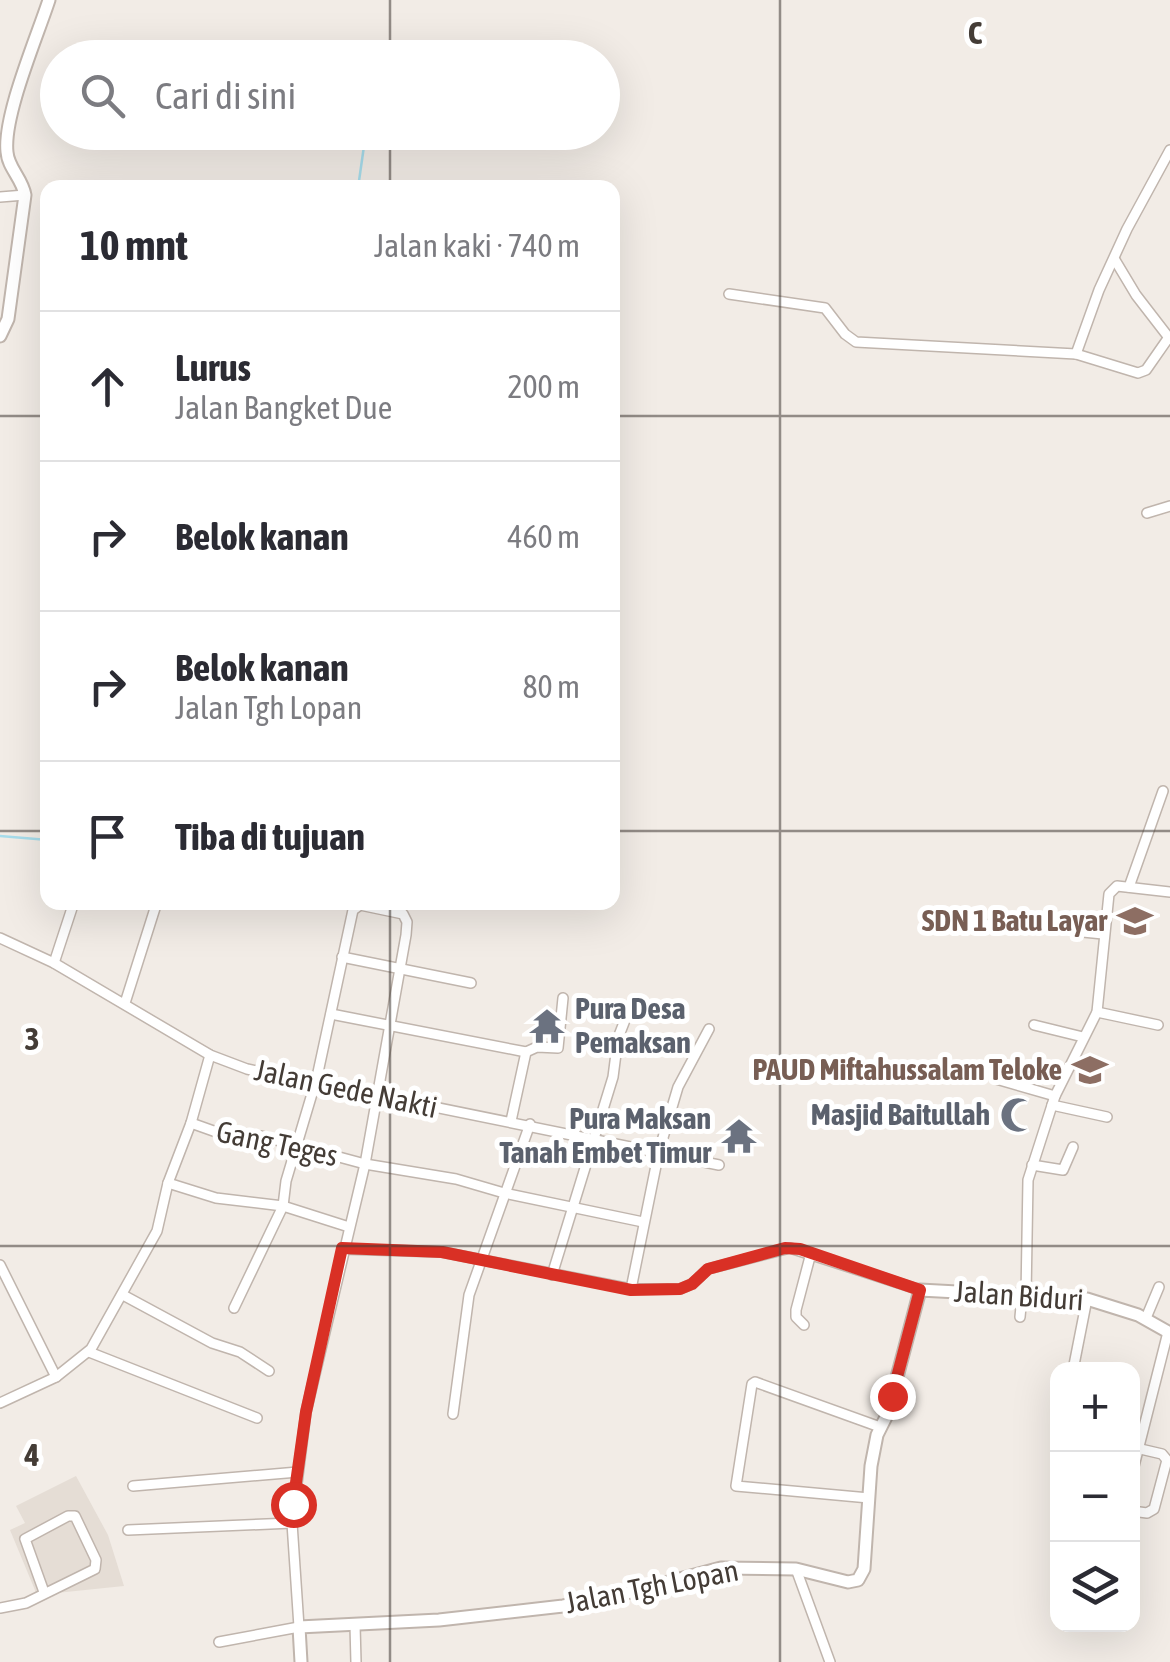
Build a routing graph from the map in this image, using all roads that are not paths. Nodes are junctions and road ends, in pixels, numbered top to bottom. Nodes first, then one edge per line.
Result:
1 (49, 0) edge
2 (1170, 150) edge
3 (25, 194) junction
4 (0, 197) edge
5 (1115, 260) junction
6 (729, 294) dead end
7 (0, 336) edge
8 (1169, 338) edge
9 (1076, 354) junction
10 (1170, 506) edge
11 (1147, 513) dead end
12 (1163, 791) dead end
13 (1129, 887) junction
14 (1170, 892) edge
15 (71, 910) edge
16 (154, 910) edge
17 (354, 910) edge
18 (382, 910) edge
19 (969, 923) dead end
20 (1103, 934) junction
21 (0, 938) edge
22 (342, 957) junction
23 (54, 963) junction
24 (401, 969) junction
25 (471, 983) dead end
26 (564, 998) dead end
27 (125, 1003) junction
28 (1097, 1012) junction
29 (330, 1014) junction
30 (625, 1020) dead end
31 (1034, 1025) dead end
32 (1158, 1025) dead end
33 (391, 1026) junction
34 (709, 1029) dead end
35 (1083, 1037) junction
36 (526, 1052) junction
37 (210, 1055) junction
38 (996, 1079) dead end
39 (315, 1084) junction
40 (377, 1096) junction
41 (1054, 1100) junction
42 (1107, 1117) dead end
43 (511, 1120) junction
44 (191, 1123) junction
45 (530, 1124) junction
46 (593, 1138) junction
47 (297, 1146) junction
48 (1073, 1147) dead end
49 (658, 1150) junction
50 (364, 1164) junction
51 (719, 1165) dead end
52 (1032, 1165) junction
53 (168, 1183) junction
54 (504, 1193) junction
55 (283, 1206) junction
56 (571, 1207) junction
57 (643, 1222) junction
58 (349, 1226) junction
59 (342, 1248) junction
60 (811, 1253) junction
61 (480, 1258) junction
62 (0, 1265) edge
63 (552, 1275) junction
64 (1159, 1287) dead end
65 (631, 1290) junction
66 (920, 1290) junction
67 (123, 1295) junction
68 (1024, 1296) junction
69 (1087, 1299) junction
70 (234, 1308) dead end
71 (1020, 1317) dead end
72 (1146, 1318) junction
73 (804, 1325) dead end
74 (1169, 1333) edge
75 (89, 1352) junction
76 (1075, 1362) edge
77 (270, 1370) dead end
78 (56, 1377) junction
79 (0, 1403) edge
80 (453, 1414) dead end
81 (257, 1418) dead end
82 (880, 1427) junction
83 (1140, 1430) edge
84 (1140, 1448) edge
85 (298, 1472) junction
86 (133, 1486) dead end
87 (869, 1498) junction
88 (1140, 1512) edge
89 (292, 1523) junction
90 (128, 1530) dead end
91 (796, 1569) junction
92 (44, 1592) junction
93 (0, 1608) edge
94 (355, 1625) junction
95 (299, 1627) junction
96 (219, 1642) dead end
97 (301, 1662) edge
98 (356, 1662) edge
99 (830, 1662) edge

1 - 3 street
2 - 5 street
3 - 4 street
3 - 7 street
5 - 8 street
5 - 9 street
6 - 9 street
8 - 9 street
10 - 11 street
12 - 13 street
13 - 14 street
13 - 20 street
15 - 23 street
16 - 27 street
17 - 22 street
18 - 24 street
19 - 20 street
20 - 28 street
21 - 23 street, Jalan Gede Nakti
22 - 24 street
22 - 29 street
23 - 27 street, Jalan Gede Nakti
24 - 25 street
24 - 33 street
26 - 36 street
27 - 37 street, Jalan Gede Nakti
28 - 32 street
28 - 35 street
29 - 33 street
29 - 39 street
30 - 46 street
31 - 35 street
33 - 36 street
33 - 40 street
34 - 49 street
35 - 41 street
36 - 43 street
37 - 39 street, Jalan Gede Nakti
37 - 44 street
38 - 41 street
39 - 40 street, Jalan Gede Nakti
39 - 47 street
40 - 43 street, Jalan Gede Nakti
40 - 50 street
41 - 42 street
41 - 52 street
43 - 45 street, Jalan Gede Nakti
44 - 47 street, Gang Teges
44 - 53 street
45 - 46 street, Jalan Gede Nakti
45 - 54 street
46 - 49 street, Jalan Gede Nakti
46 - 56 street
47 - 50 street, Gang Teges
47 - 55 street
48 - 52 street
49 - 51 street, Jalan Gede Nakti
49 - 57 street
50 - 54 street, Gang Teges
50 - 58 street
52 - 68 street
53 - 55 street
53 - 67 street
54 - 56 street, Gang Teges
54 - 61 street
55 - 58 street
55 - 70 street
56 - 57 street, Gang Teges
56 - 63 street
57 - 65 street
58 - 59 street
59 - 61 street
59 - 85 street
60 - 65 street
60 - 66 street
60 - 73 street
61 - 63 street
61 - 80 street
62 - 78 street
63 - 65 street
64 - 72 street
66 - 68 street, Jalan Biduri
66 - 82 street, Jalan Tgh Lopan
67 - 75 street
67 - 77 street
68 - 69 street, Jalan Biduri
68 - 71 street
69 - 72 street, Jalan Biduri
69 - 76 street
72 - 74 street, Jalan Biduri
74 - 83 street
75 - 78 street
75 - 81 street
78 - 79 street
82 - 87 street, Jalan Tgh Lopan
82 - 87 street
84 - 88 street
85 - 86 street
85 - 89 street
87 - 91 street, Jalan Tgh Lopan
89 - 90 street
89 - 95 street
91 - 94 street, Jalan Tgh Lopan
91 - 99 street
92 - 92 street
92 - 93 street
94 - 95 street, Jalan Tgh Lopan
94 - 98 street
95 - 96 street
95 - 97 street

